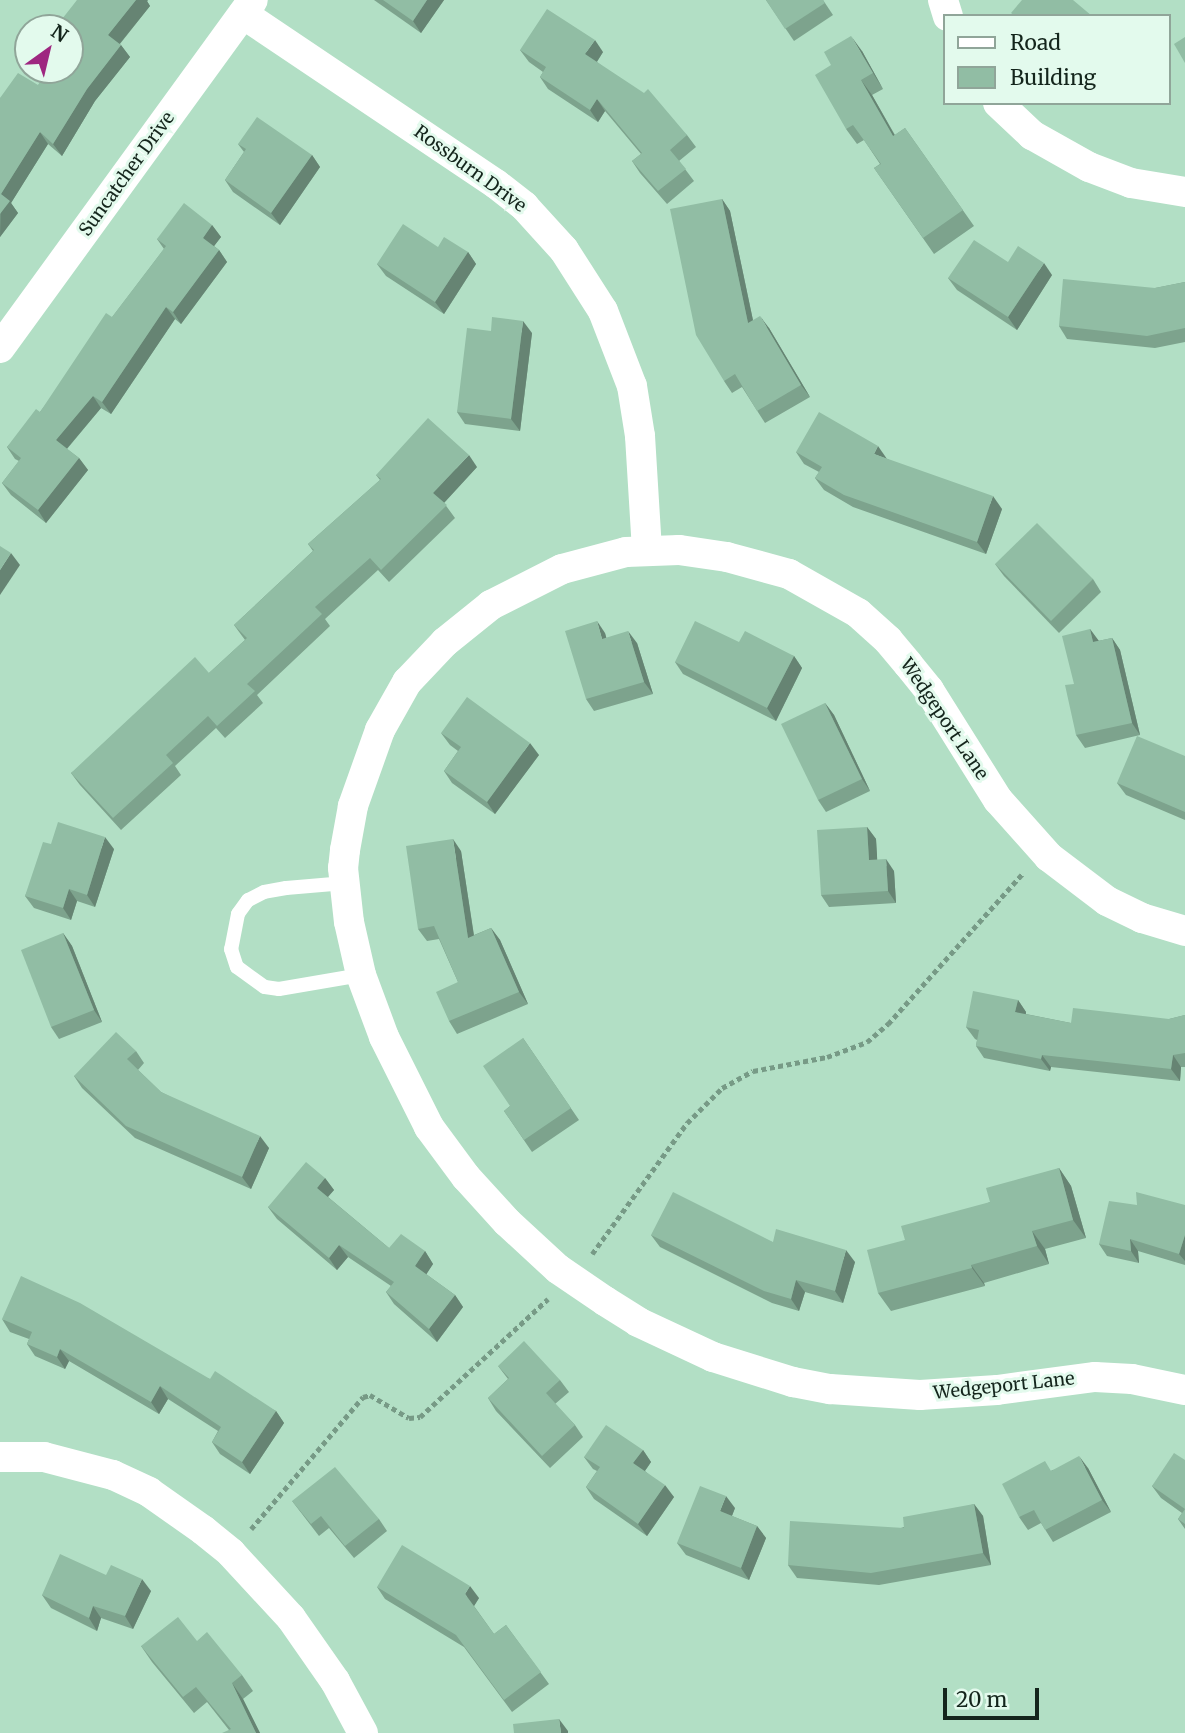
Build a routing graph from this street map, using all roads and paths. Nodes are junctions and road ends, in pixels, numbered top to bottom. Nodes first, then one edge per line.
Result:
1 (248, 7) edge
2 (1000, 105) edge
3 (1185, 191) edge
4 (0, 348) edge
5 (647, 549) junction
6 (1024, 872) dead end
7 (345, 883) junction
8 (1185, 931) edge
9 (361, 975) junction
10 (592, 1254) dead end
11 (548, 1299) dead end
12 (1185, 1390) edge
13 (0, 1457) edge
14 (251, 1529) dead end
15 (363, 1733) edge

1 - 4 street, Suncatcher Drive
1 - 5 street, Rossburn Drive
2 - 3 street
5 - 7 street, Wedgeport Lane
5 - 8 street, Wedgeport Lane
6 - 10 path
7 - 9 street, Wedgeport Lane
7 - 9 lane
9 - 12 street, Wedgeport Lane
11 - 14 path
13 - 15 street

